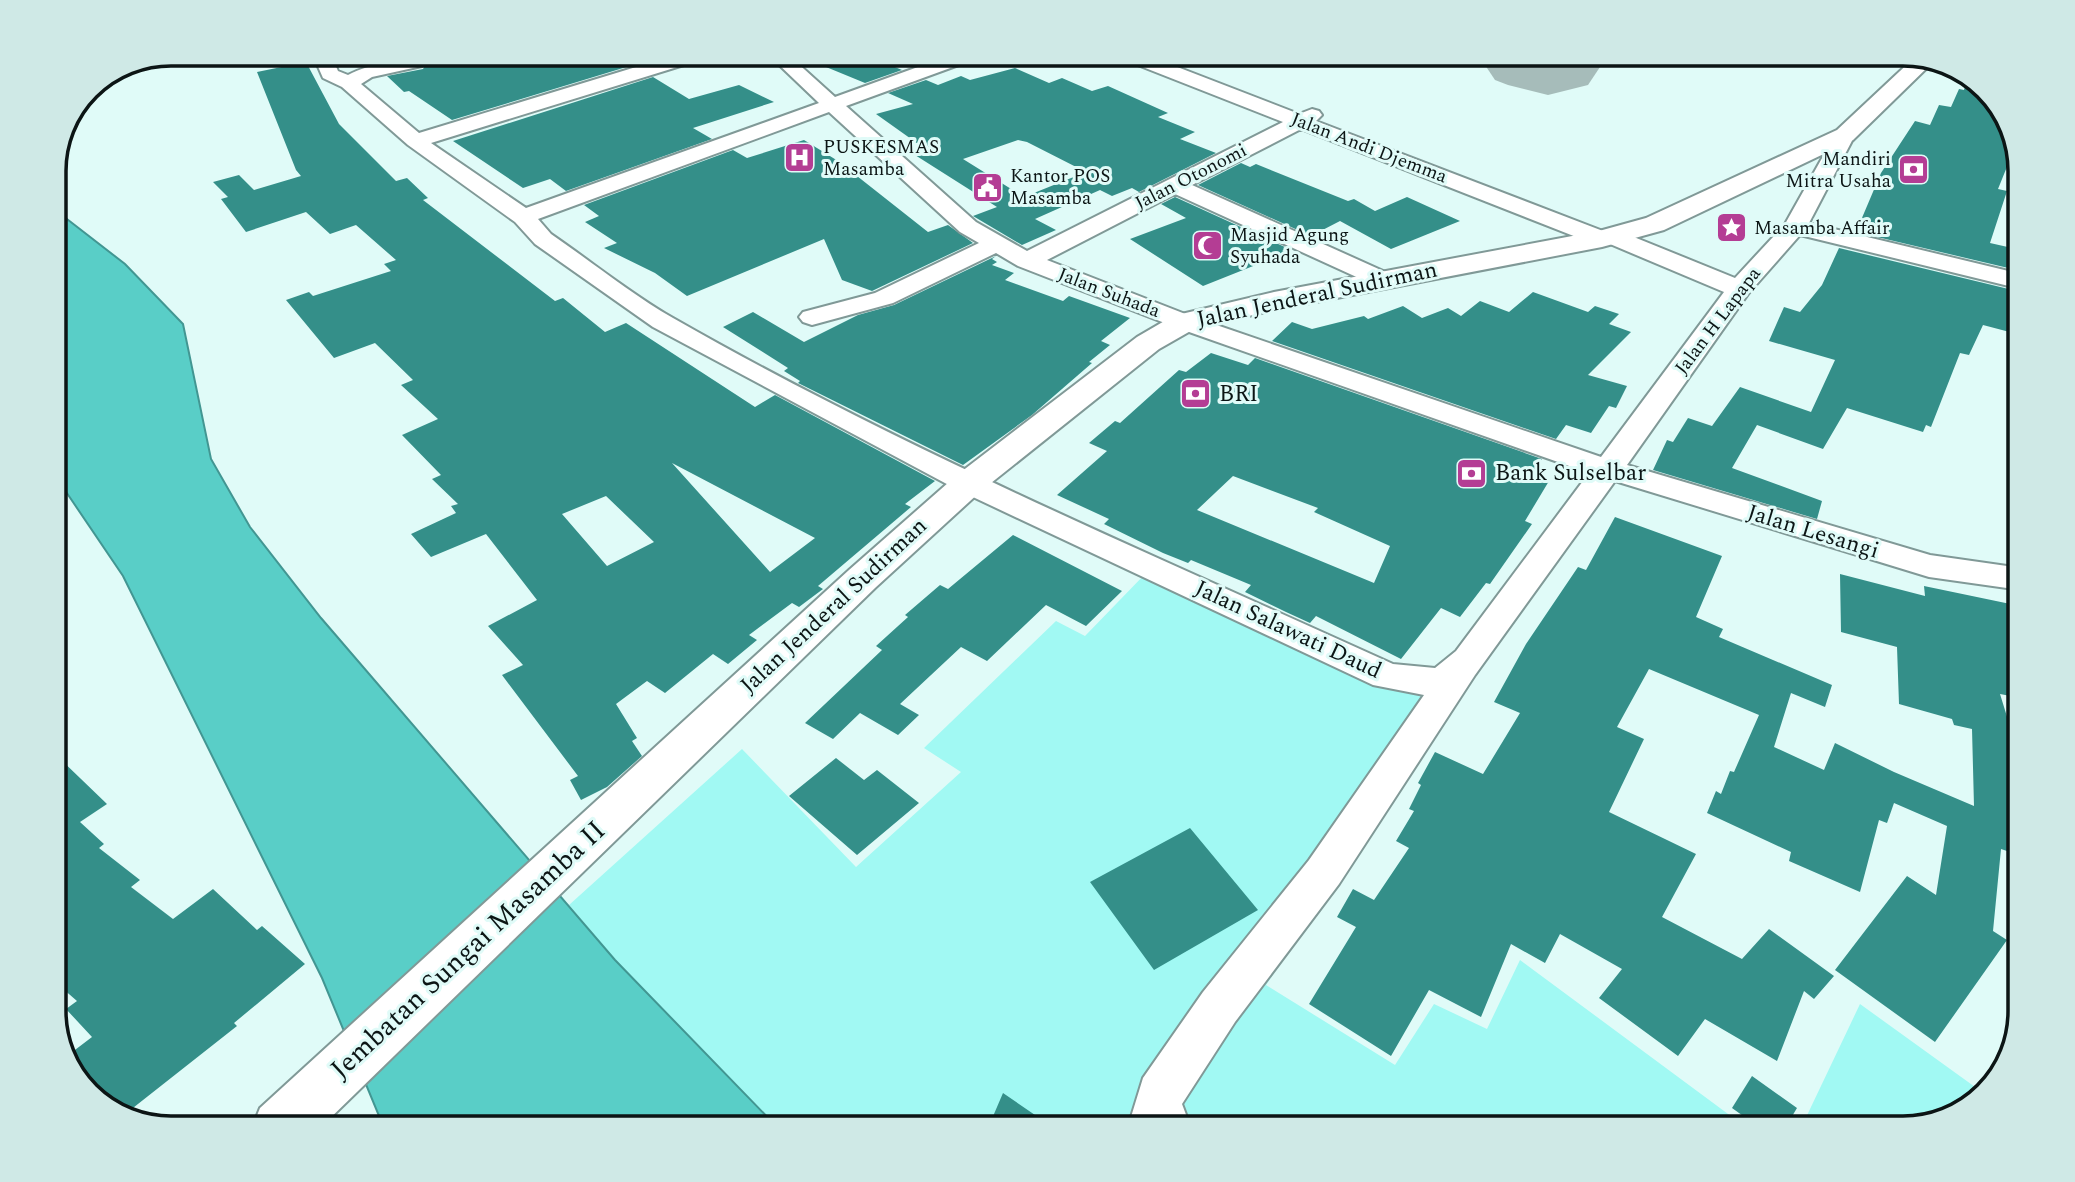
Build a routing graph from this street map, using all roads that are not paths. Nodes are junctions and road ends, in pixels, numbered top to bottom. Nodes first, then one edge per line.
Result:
1 (327, 66) edge
2 (397, 66) edge
3 (660, 66) edge
4 (790, 66) edge
5 (937, 66) edge
6 (1160, 66) edge
7 (1194, 66) edge
8 (1917, 67) edge
9 (349, 83) junction
10 (832, 102) junction
11 (1309, 117) junction
12 (1845, 135) junction
13 (415, 141) junction
14 (1175, 186) junction
15 (523, 217) junction
16 (1795, 226) junction
17 (1611, 236) junction
18 (997, 243) junction
19 (1027, 261) junction
20 (2008, 279) edge
21 (1383, 280) junction
22 (1739, 289) junction
23 (812, 317) dead end
24 (1184, 322) junction
25 (1610, 470) junction
26 (969, 483) junction
27 (2008, 577) edge
28 (1460, 672) junction
29 (655, 772) joint
30 (293, 1116) edge
31 (1155, 1116) edge

1 - 9 street, Jalan Salawati Daud
2 - 9 street
3 - 13 street
4 - 10 street, Jalan Suhada
5 - 10 street
6 - 11 street, Jalan Andi Djemma
7 - 11 street, Jalan Andi Djemma
8 - 12 highway, Jalan Jenderal Sudirman
9 - 13 street, Jalan Salawati Daud
10 - 15 street
10 - 18 street, Jalan Suhada
11 - 14 street, Jalan Otonomi
11 - 17 street, Jalan Andi Djemma
12 - 16 street, Jalan H Lapapa
12 - 17 highway, Jalan Jenderal Sudirman
13 - 15 street, Jalan Salawati Daud
14 - 19 street, Jalan Otonomi
14 - 21 street
15 - 26 street, Jalan Salawati Daud
16 - 20 street
16 - 22 street, Jalan H Lapapa
17 - 21 highway, Jalan Jenderal Sudirman
17 - 22 street, Jalan Andi Djemma
18 - 19 street, Jalan Suhada
18 - 23 street
19 - 24 street, Jalan Suhada
21 - 24 highway, Jalan Jenderal Sudirman
22 - 25 street, Jalan H Lapapa
24 - 25 street, Jalan Suhada
24 - 26 highway, Jalan Jenderal Sudirman
25 - 27 street, Jalan Lesangi
25 - 28 street
26 - 28 street, Jalan Salawati Daud
26 - 29 highway, Jalan Jenderal Sudirman
28 - 31 street
29 - 30 highway, Jembatan Sungai Masamba II

